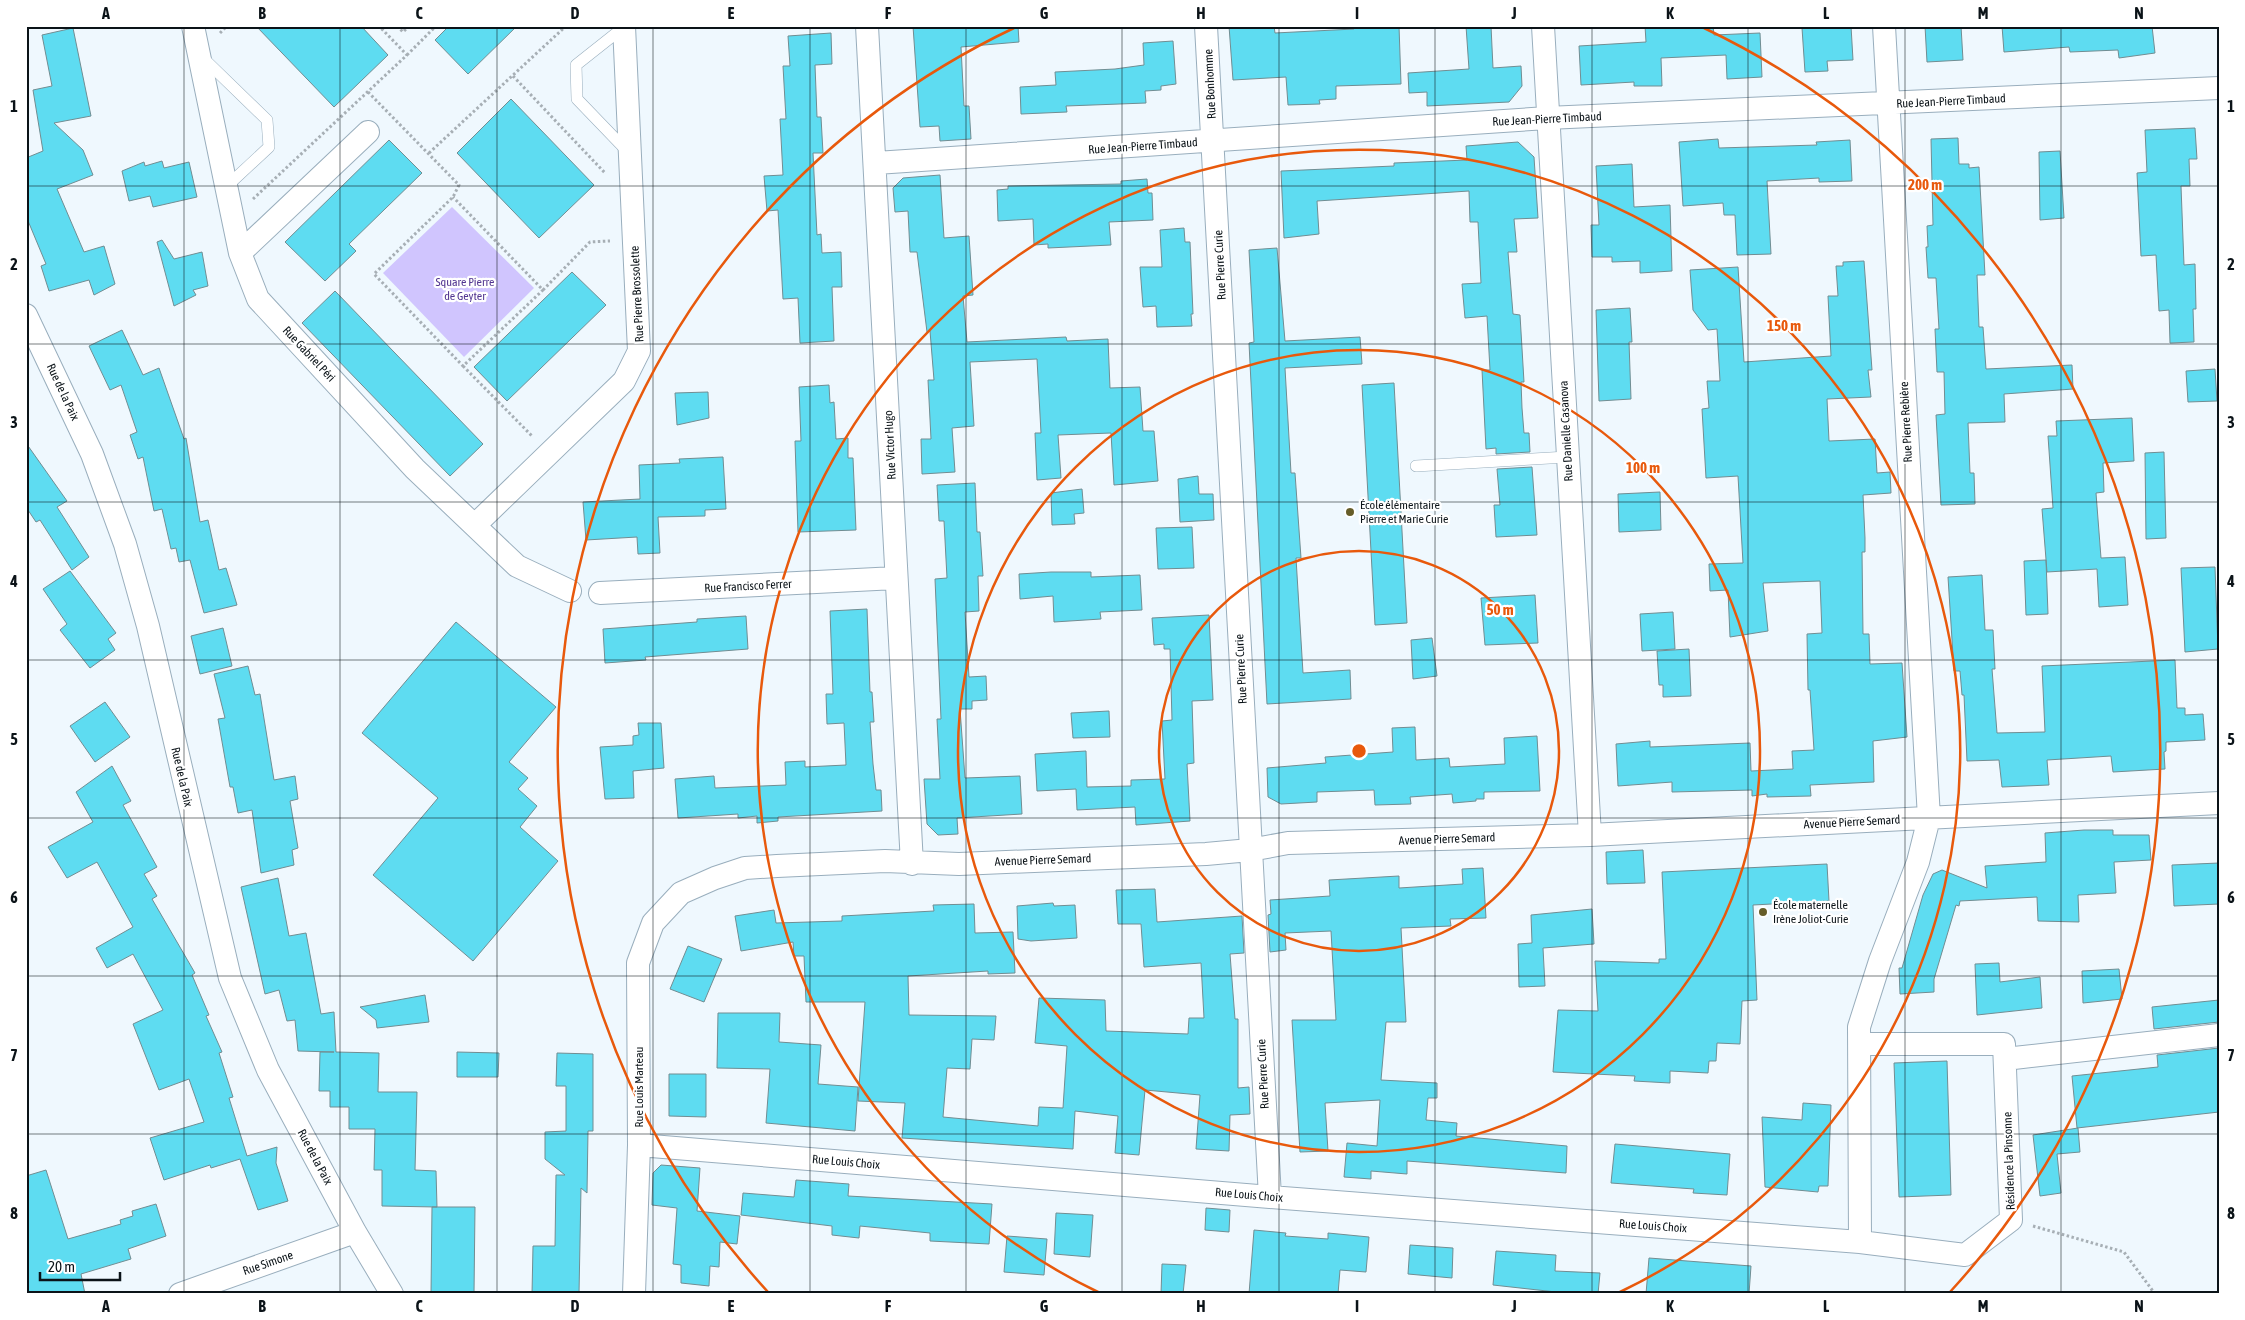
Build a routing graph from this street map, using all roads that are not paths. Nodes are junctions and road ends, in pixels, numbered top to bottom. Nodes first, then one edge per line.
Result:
1 (193, 26) edge
2 (867, 26) edge
3 (1206, 26) edge
4 (1543, 26) edge
5 (1884, 26) edge
6 (624, 27) edge
7 (199, 53) junction
8 (2219, 88) edge
9 (1888, 104) junction
10 (1547, 118) junction
11 (368, 132) dead end
12 (1213, 142) junction
13 (630, 154) junction
14 (876, 163) junction
15 (226, 187) junction
16 (240, 253) junction
17 (26, 315) edge
18 (1567, 456) junction
19 (1416, 466) dead end
20 (475, 525) junction
21 (896, 578) junction
22 (570, 591) dead end
23 (600, 593) dead end
24 (2219, 803) edge
25 (1929, 818) junction
26 (1590, 835) junction
27 (1250, 850) junction
28 (912, 864) junction
29 (681, 893) joint
30 (2219, 1035) edge
31 (1860, 1044) junction
32 (2005, 1059) junction
33 (639, 1145) junction
34 (1270, 1197) junction
35 (355, 1232) junction
36 (1860, 1242) junction
37 (180, 1294) edge
38 (392, 1294) edge
39 (634, 1294) edge

1 - 7 street, Rue Gabriel Péri
2 - 14 street, Rue Victor Hugo
3 - 12 street, Rue Bonhomme
4 - 10 street, Rue Danielle Casanova
5 - 9 street, Rue Pierre Rebière
6 - 13 street, Rue Pierre Brossolette
6 - 13 lane
7 - 15 street, Rue Gabriel Péri
7 - 15 lane
8 - 9 street, Rue Jean-Pierre Timbaud
9 - 10 street, Rue Jean-Pierre Timbaud
9 - 25 street, Rue Pierre Rebière
10 - 12 street, Rue Jean-Pierre Timbaud
10 - 18 street, Rue Danielle Casanova
11 - 16 street
12 - 14 street, Rue Jean-Pierre Timbaud
12 - 27 street, Rue Pierre Curie
13 - 20 street, Rue Pierre Brossolette
14 - 21 street, Rue Victor Hugo
15 - 16 street, Rue Gabriel Péri
16 - 20 street, Rue Gabriel Péri
17 - 35 street, Rue de la Paix
18 - 19 lane
18 - 26 street, Rue Danielle Casanova
20 - 22 street, Rue Gabriel Péri
21 - 23 street, Rue Francisco Ferrer
21 - 28 street, Rue Victor Hugo
24 - 25 street, Avenue Pierre Semard
25 - 26 street, Avenue Pierre Semard
25 - 31 street, Rue Pierre Rebière
26 - 27 street, Avenue Pierre Semard
27 - 28 street, Avenue Pierre Semard
27 - 34 street, Rue Pierre Curie
28 - 29 street, Avenue Pierre Semard
29 - 33 street, Rue Louis Marteau
30 - 32 street
31 - 32 street
31 - 36 street, Rue Pierre Rebière
32 - 36 street, Résidence la Pinsonne
33 - 34 street, Rue Louis Choix
33 - 39 street, Rue Louis Marteau
34 - 36 street, Rue Louis Choix
35 - 37 street, Rue Simone
35 - 38 street, Rue de la Paix

